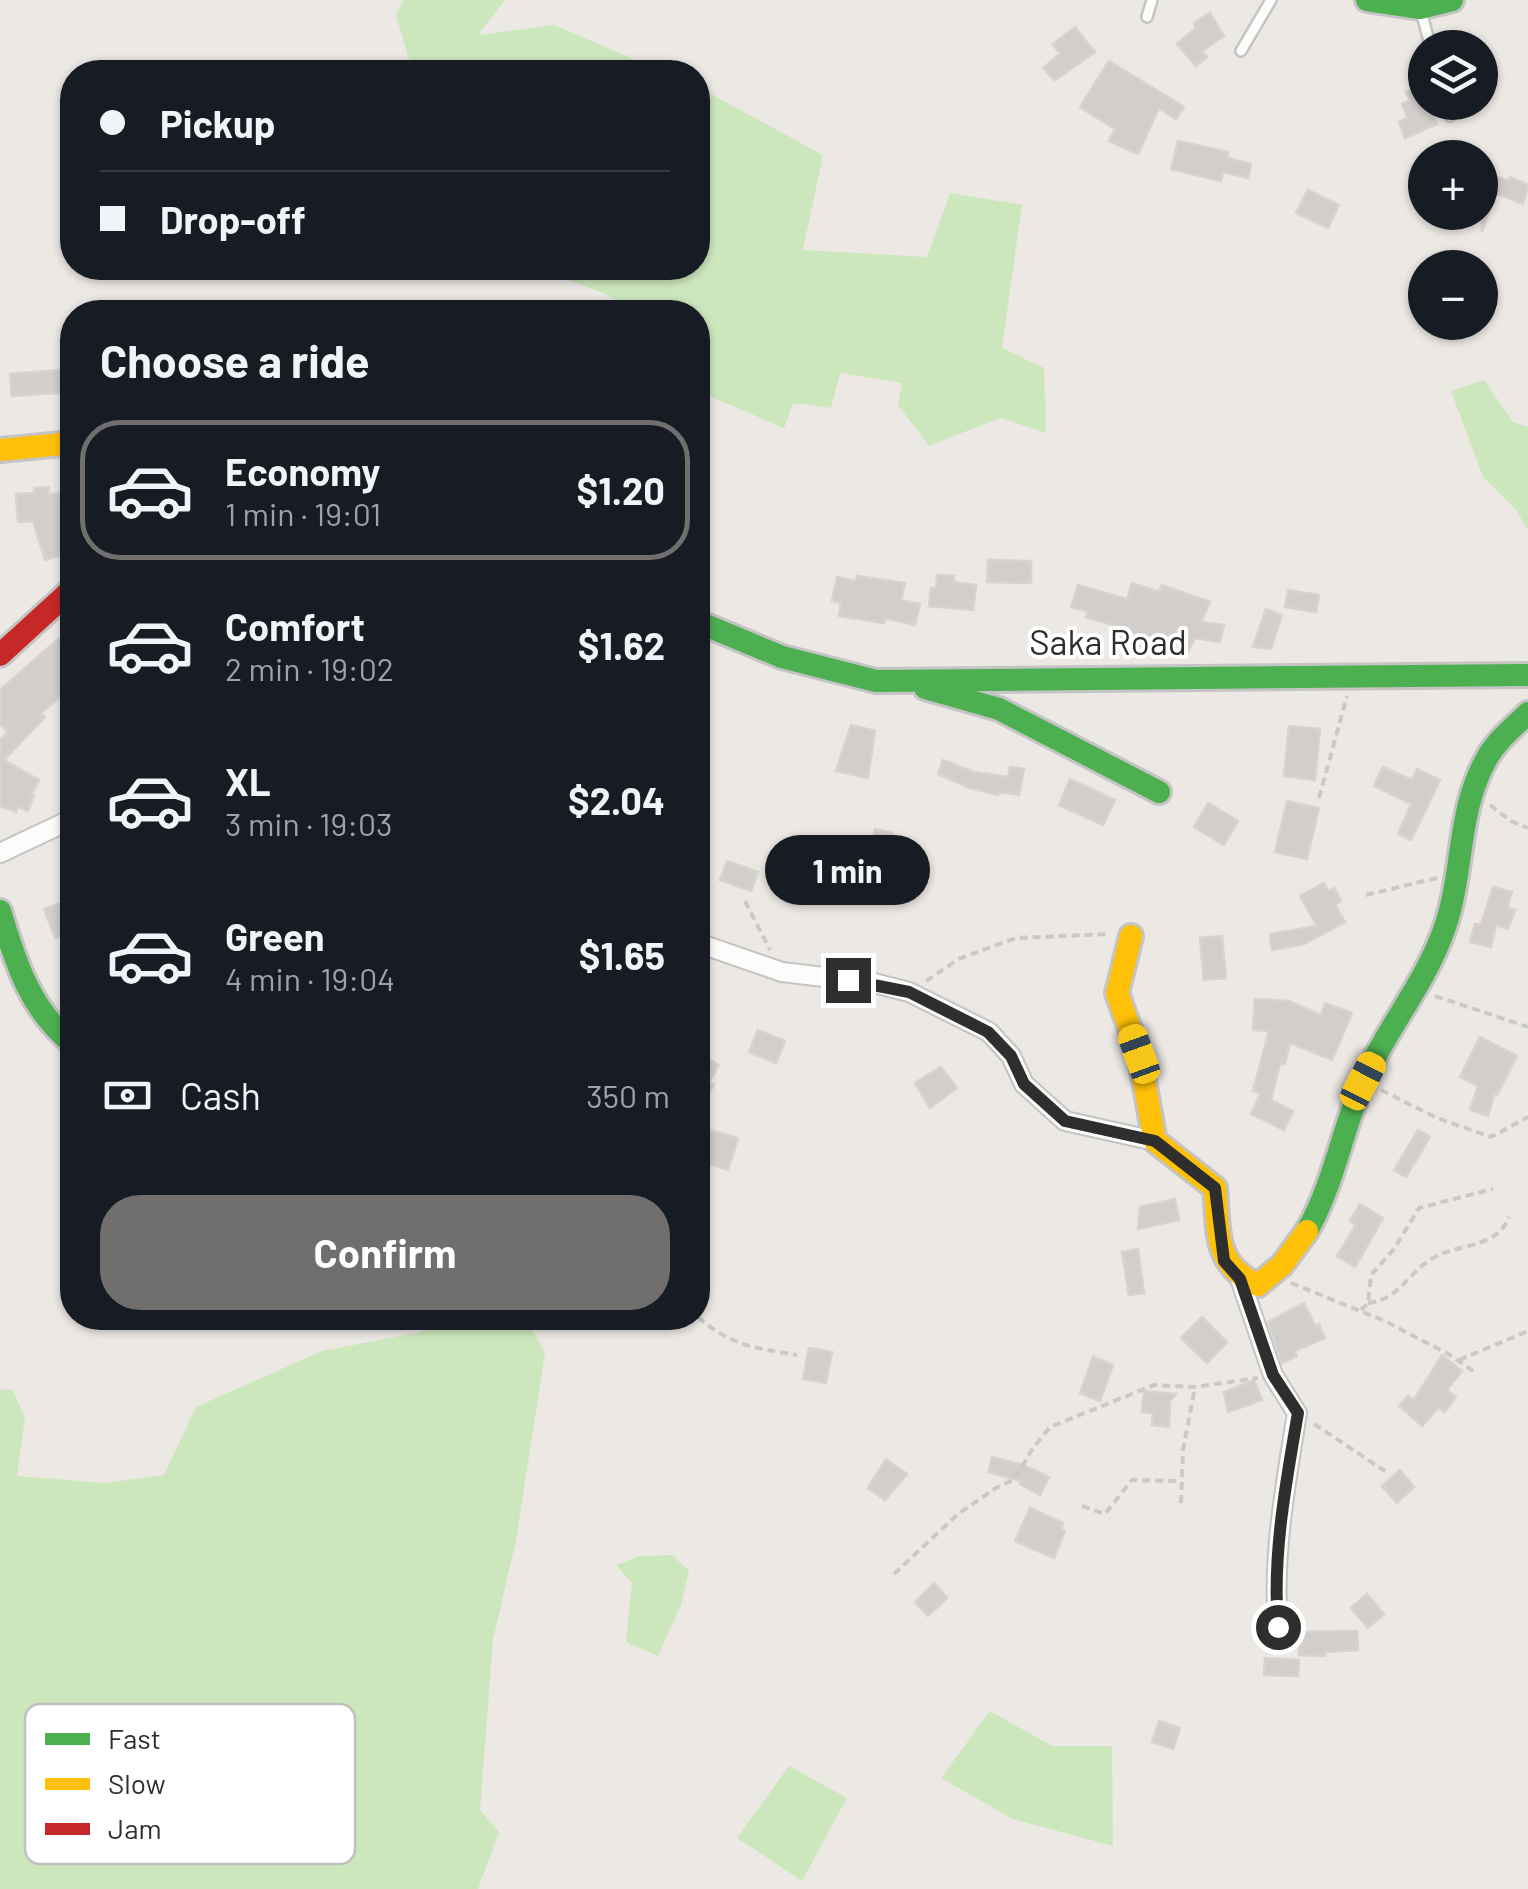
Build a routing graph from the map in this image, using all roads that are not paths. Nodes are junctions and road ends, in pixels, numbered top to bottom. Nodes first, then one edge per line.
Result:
1 (1152, 0) edge
2 (1272, 0) edge
3 (1367, 0) edge
4 (1452, 0) edge
5 (1420, 8) junction
6 (1147, 17) dead end
7 (1426, 30) edge
8 (1241, 51) dead end
9 (60, 444) edge
10 (0, 450) edge
11 (60, 600) edge
12 (710, 627) edge
13 (0, 655) edge
14 (1528, 675) edge
15 (908, 682) junction
16 (1528, 713) edge
17 (1159, 792) dead end
18 (60, 825) edge
19 (0, 853) edge
20 (0, 911) edge
21 (1131, 936) road end
22 (710, 947) edge
23 (60, 1030) edge
24 (1155, 1141) junction
25 (1240, 1279) junction
26 (1278, 1627) dead end

1 - 6 lane
2 - 8 lane
3 - 5 street
4 - 5 street
5 - 7 lane
9 - 10 street
11 - 13 street
12 - 15 street, Saka Road
14 - 15 street, Saka Road
15 - 17 street
16 - 25 street
18 - 19 street
20 - 23 street
21 - 24 street
22 - 24 street
24 - 25 street
25 - 26 street

